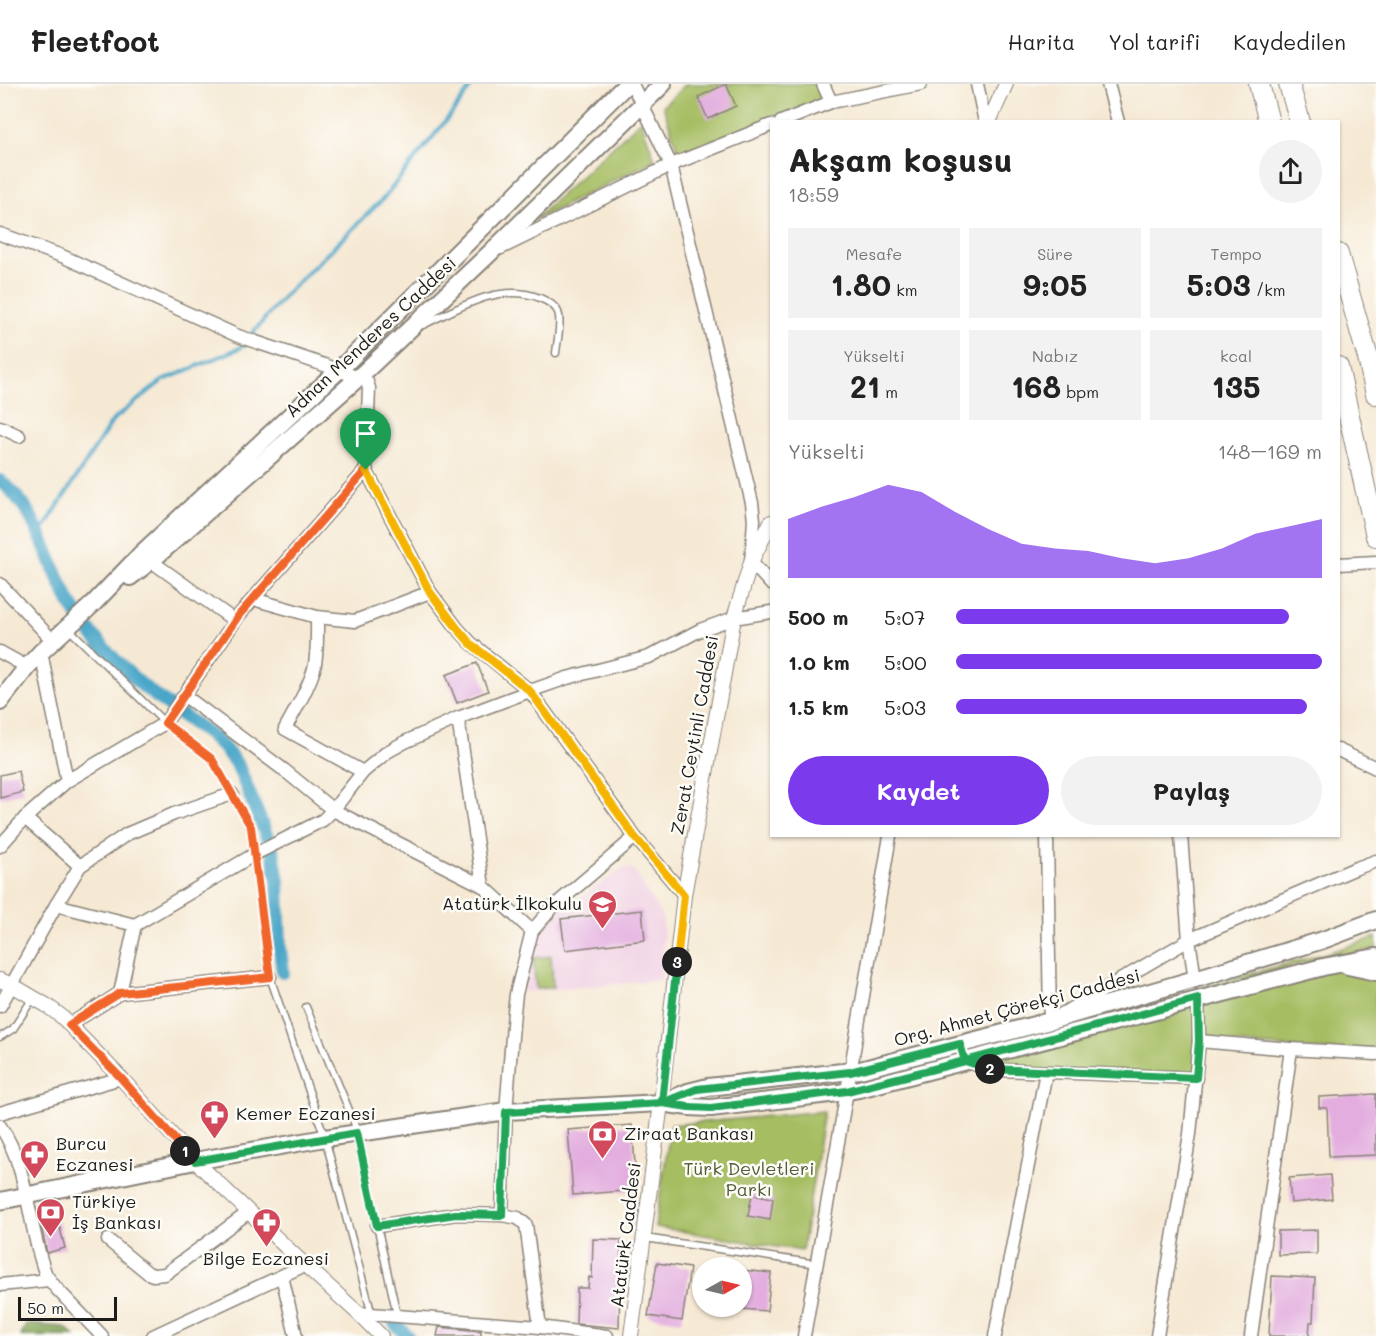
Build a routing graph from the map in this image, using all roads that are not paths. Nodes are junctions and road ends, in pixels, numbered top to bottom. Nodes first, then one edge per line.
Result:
1 (627, 84) edge
2 (632, 84) edge
3 (663, 84) edge
4 (823, 84) edge
5 (921, 84) edge
6 (977, 84) edge
7 (1006, 84) edge
8 (1108, 84) edge
9 (1259, 84) edge
10 (1289, 84) edge
11 (831, 102) junction
12 (642, 104) junction
13 (786, 120) edge
14 (986, 120) edge
15 (988, 120) edge
16 (1117, 120) edge
17 (1268, 120) edge
18 (1299, 120) edge
19 (770, 125) edge
20 (671, 165) junction
21 (0, 234) edge
22 (489, 254) junction
23 (1340, 261) edge
24 (413, 326) junction
25 (556, 353) dead end
26 (339, 370) junction
27 (1340, 376) edge
28 (358, 378) junction
29 (1376, 394) edge
30 (0, 427) edge
31 (19, 436) dead end
32 (366, 470) junction
33 (770, 524) edge
34 (1376, 536) edge
35 (151, 561) junction
36 (751, 562) junction
37 (1376, 562) edge
38 (1340, 564) edge
39 (770, 583) edge
40 (0, 584) edge
41 (430, 592) junction
42 (253, 599) junction
43 (93, 604) junction
44 (770, 612) edge
45 (317, 617) junction
46 (734, 618) junction
47 (235, 621) junction
48 (67, 627) junction
49 (47, 647) junction
50 (0, 652) edge
51 (27, 667) junction
52 (530, 691) junction
53 (184, 696) junction
54 (0, 702) edge
55 (458, 718) junction
56 (165, 723) junction
57 (1340, 751) edge
58 (1376, 768) edge
59 (363, 772) junction
60 (67, 781) junction
61 (232, 794) junction
62 (333, 810) junction
63 (25, 818) junction
64 (635, 837) junction
65 (890, 837) edge
66 (1047, 837) edge
67 (1181, 837) edge
68 (0, 846) edge
69 (260, 852) junction
70 (1376, 861) edge
71 (80, 866) junction
72 (483, 886) junction
73 (684, 895) junction
74 (56, 905) junction
75 (1376, 913) edge
76 (1376, 920) edge
77 (135, 925) junction
78 (532, 931) junction
79 (1339, 934) junction
80 (1189, 940) junction
81 (1376, 957) edge
82 (1338, 963) junction
83 (1376, 972) edge
84 (270, 977) junction
85 (1195, 979) junction
86 (6, 982) edge
87 (120, 993) junction
88 (34, 998) junction
89 (1198, 999) junction
90 (0, 1006) edge
91 (306, 1006) dead end
92 (1050, 1021) junction
93 (69, 1025) junction
94 (0, 1037) edge
95 (1199, 1041) junction
96 (960, 1044) junction
97 (1291, 1049) junction
98 (1376, 1054) edge
99 (965, 1061) junction
100 (850, 1072) junction
101 (1046, 1072) junction
102 (121, 1078) junction
103 (1196, 1078) junction
104 (847, 1091) junction
105 (662, 1103) junction
106 (506, 1112) junction
107 (0, 1113) edge
108 (0, 1126) edge
109 (357, 1133) junction
110 (325, 1138) junction
111 (195, 1161) junction
112 (26, 1195) junction
113 (0, 1201) edge
114 (249, 1212) junction
115 (502, 1215) junction
116 (377, 1226) junction
117 (644, 1238) junction
118 (108, 1240) dead end
119 (817, 1264) junction
120 (305, 1265) junction
121 (282, 1276) junction
122 (49, 1280) junction
123 (0, 1285) edge
124 (365, 1313) junction
125 (397, 1315) junction
126 (540, 1327) junction
127 (379, 1334) edge
128 (102, 1336) edge
129 (153, 1336) edge
130 (296, 1336) edge
131 (607, 1336) edge
132 (631, 1336) edge
133 (804, 1336) edge
134 (995, 1336) edge
135 (1157, 1336) edge
136 (1251, 1336) edge

1 - 26 main road, Adnan Menderes Caddesi
2 - 12 street
3 - 12 main road, Adnan Menderes Caddesi
4 - 11 street
5 - 11 street
6 - 14 street
7 - 15 street
8 - 16 street
9 - 17 highway
10 - 18 highway
11 - 13 street
12 - 20 street
12 - 22 main road, Adnan Menderes Caddesi
19 - 20 street
20 - 22 street
20 - 36 street
21 - 26 street
22 - 24 main road, Adnan Menderes Caddesi
23 - 29 highway
24 - 25 lane
24 - 28 main road, Adnan Menderes Caddesi
26 - 28 street
26 - 43 main road, Adnan Menderes Caddesi
27 - 34 highway
28 - 32 street
28 - 35 main road, Adnan Menderes Caddesi
30 - 31 street
32 - 41 street
32 - 42 street
33 - 36 street, Zerat Ceytinli Caddesi
35 - 43 main road, Adnan Menderes Caddesi
35 - 47 street
36 - 39 street
36 - 46 street, Zerat Ceytinli Caddesi
37 - 38 street
40 - 49 street
41 - 45 street
41 - 52 street
42 - 45 street
42 - 47 street
43 - 48 main road, Adnan Menderes Caddesi
44 - 46 street
45 - 59 street
46 - 52 street
46 - 73 street, Zerat Ceytinli Caddesi
47 - 53 street
48 - 49 main road, Adnan Menderes Caddesi
48 - 56 lane
49 - 51 main road, Adnan Menderes Caddesi
49 - 60 street
50 - 51 street
51 - 54 main road, Adnan Menderes Caddesi
52 - 55 street
52 - 64 street
53 - 56 street
53 - 62 street
55 - 59 street
55 - 72 street
56 - 60 street
56 - 61 lane
57 - 58 street
59 - 62 street
60 - 63 street
61 - 69 lane
61 - 71 street
62 - 69 street
62 - 72 street
63 - 68 street
63 - 71 street
64 - 73 street
64 - 78 street
65 - 100 street
66 - 92 street
67 - 80 street
69 - 77 street
69 - 84 lane
70 - 80 street
71 - 74 street
72 - 78 street
73 - 105 street, Zerat Ceytinli Caddesi
74 - 77 street
74 - 86 street
75 - 79 main road
76 - 79 main road, Org. Ahmet Çörekçi Caddesi
77 - 87 street
78 - 106 street
79 - 85 main road, Org. Ahmet Çörekçi Caddesi
80 - 85 street
80 - 92 street
81 - 82 main road, Org. Ahmet Çörekçi Caddesi
82 - 83 main road, Org. Ahmet Çörekçi Caddesi
82 - 89 main road, Org. Ahmet Çörekçi Caddesi
84 - 87 street
84 - 110 lane
85 - 92 main road, Org. Ahmet Çörekçi Caddesi
86 - 88 street
86 - 90 street
87 - 93 street
88 - 93 street
88 - 94 lane
89 - 95 street
89 - 99 main road, Org. Ahmet Çörekçi Caddesi
91 - 109 lane
92 - 96 main road, Org. Ahmet Çörekçi Caddesi
93 - 102 street
95 - 97 street
95 - 103 street
96 - 99 street
96 - 100 main road, Org. Ahmet Çörekçi Caddesi
97 - 98 street
97 - 136 street
99 - 101 street
99 - 104 main road, Org. Ahmet Çörekçi Caddesi
100 - 104 street
100 - 105 main road, Org. Ahmet Çörekçi Caddesi
101 - 103 street
101 - 134 street
102 - 107 street
102 - 111 street
103 - 135 street
104 - 105 main road, Org. Ahmet Çörekçi Caddesi
104 - 119 street
105 - 106 main road, Org. Ahmet Çörekçi Caddesi
105 - 117 street, Atatürk Caddesi
106 - 109 main road, Org. Ahmet Çörekçi Caddesi
106 - 115 street
108 - 112 street
109 - 110 main road, Org. Ahmet Çörekçi Caddesi
109 - 116 lane
110 - 111 main road, Org. Ahmet Çörekçi Caddesi
110 - 124 lane
111 - 112 main road, Org. Ahmet Çörekçi Caddesi
111 - 114 street
112 - 113 main road, Org. Ahmet Çörekçi Caddesi
112 - 122 street
114 - 118 street
114 - 120 street
115 - 116 street
115 - 126 street
116 - 125 lane
117 - 119 lane
117 - 132 street, Atatürk Caddesi
119 - 133 street
120 - 121 street
120 - 124 street
121 - 129 street
121 - 130 street
122 - 123 street
122 - 128 street
124 - 125 street
124 - 127 street
125 - 126 street
126 - 131 street

